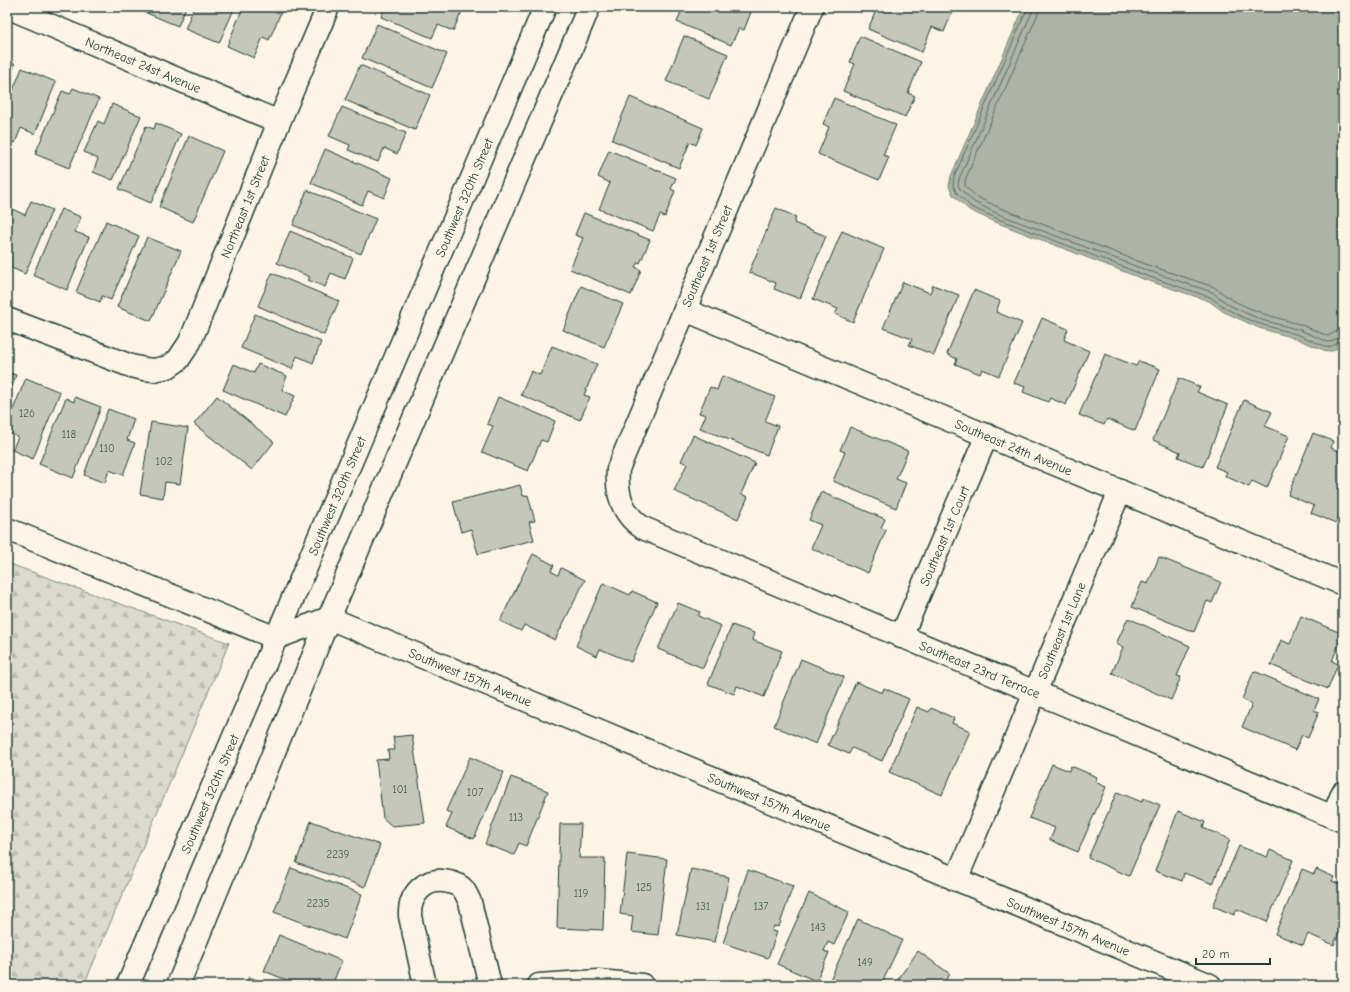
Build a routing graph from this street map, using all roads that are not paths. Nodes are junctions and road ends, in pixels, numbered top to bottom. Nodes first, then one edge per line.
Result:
1 (7, 7) edge
2 (328, 7) edge
3 (546, 7) edge
4 (589, 7) edge
5 (812, 7) edge
6 (280, 122) junction
7 (685, 310) junction
8 (7, 319) edge
9 (986, 435) junction
10 (1120, 491) junction
11 (624, 508) joint
12 (7, 530) edge
13 (1343, 584) edge
14 (329, 618) junction
15 (901, 637) junction
16 (276, 638) junction
17 (1035, 693) junction
18 (1343, 792) edge
19 (1338, 819) edge
20 (956, 880) junction
21 (128, 985) edge
22 (178, 985) edge
23 (425, 985) edge
24 (490, 985) edge
25 (538, 985) edge
26 (642, 985) edge
27 (1210, 985) edge

1 - 6 street, Northeast 24st Avenue
2 - 6 street, Northeast 1st Street
3 - 16 street, Southwest 320th Street
4 - 14 street
5 - 7 street, Southeast 1st Street
6 - 8 street, Northeast 1st Street
7 - 9 street, Southeast 24th Avenue
7 - 11 street, Southeast 1st Street
9 - 10 street, Southeast 24th Avenue
9 - 15 street, Southeast 1st Court
10 - 13 street, Southeast 24th Avenue
10 - 17 street, Southeast 1st Lane
11 - 15 street, Southeast 23rd Terrace
12 - 16 street
14 - 16 street
14 - 20 street, Southwest 157th Avenue
14 - 22 street
15 - 17 street, Southeast 23rd Terrace
16 - 21 street, Southwest 320th Street
17 - 19 street, Southeast 23rd Terrace
17 - 20 street, Southeast 1st Lane
18 - 19 street
20 - 27 street, Southwest 157th Avenue
23 - 24 street
25 - 26 street

